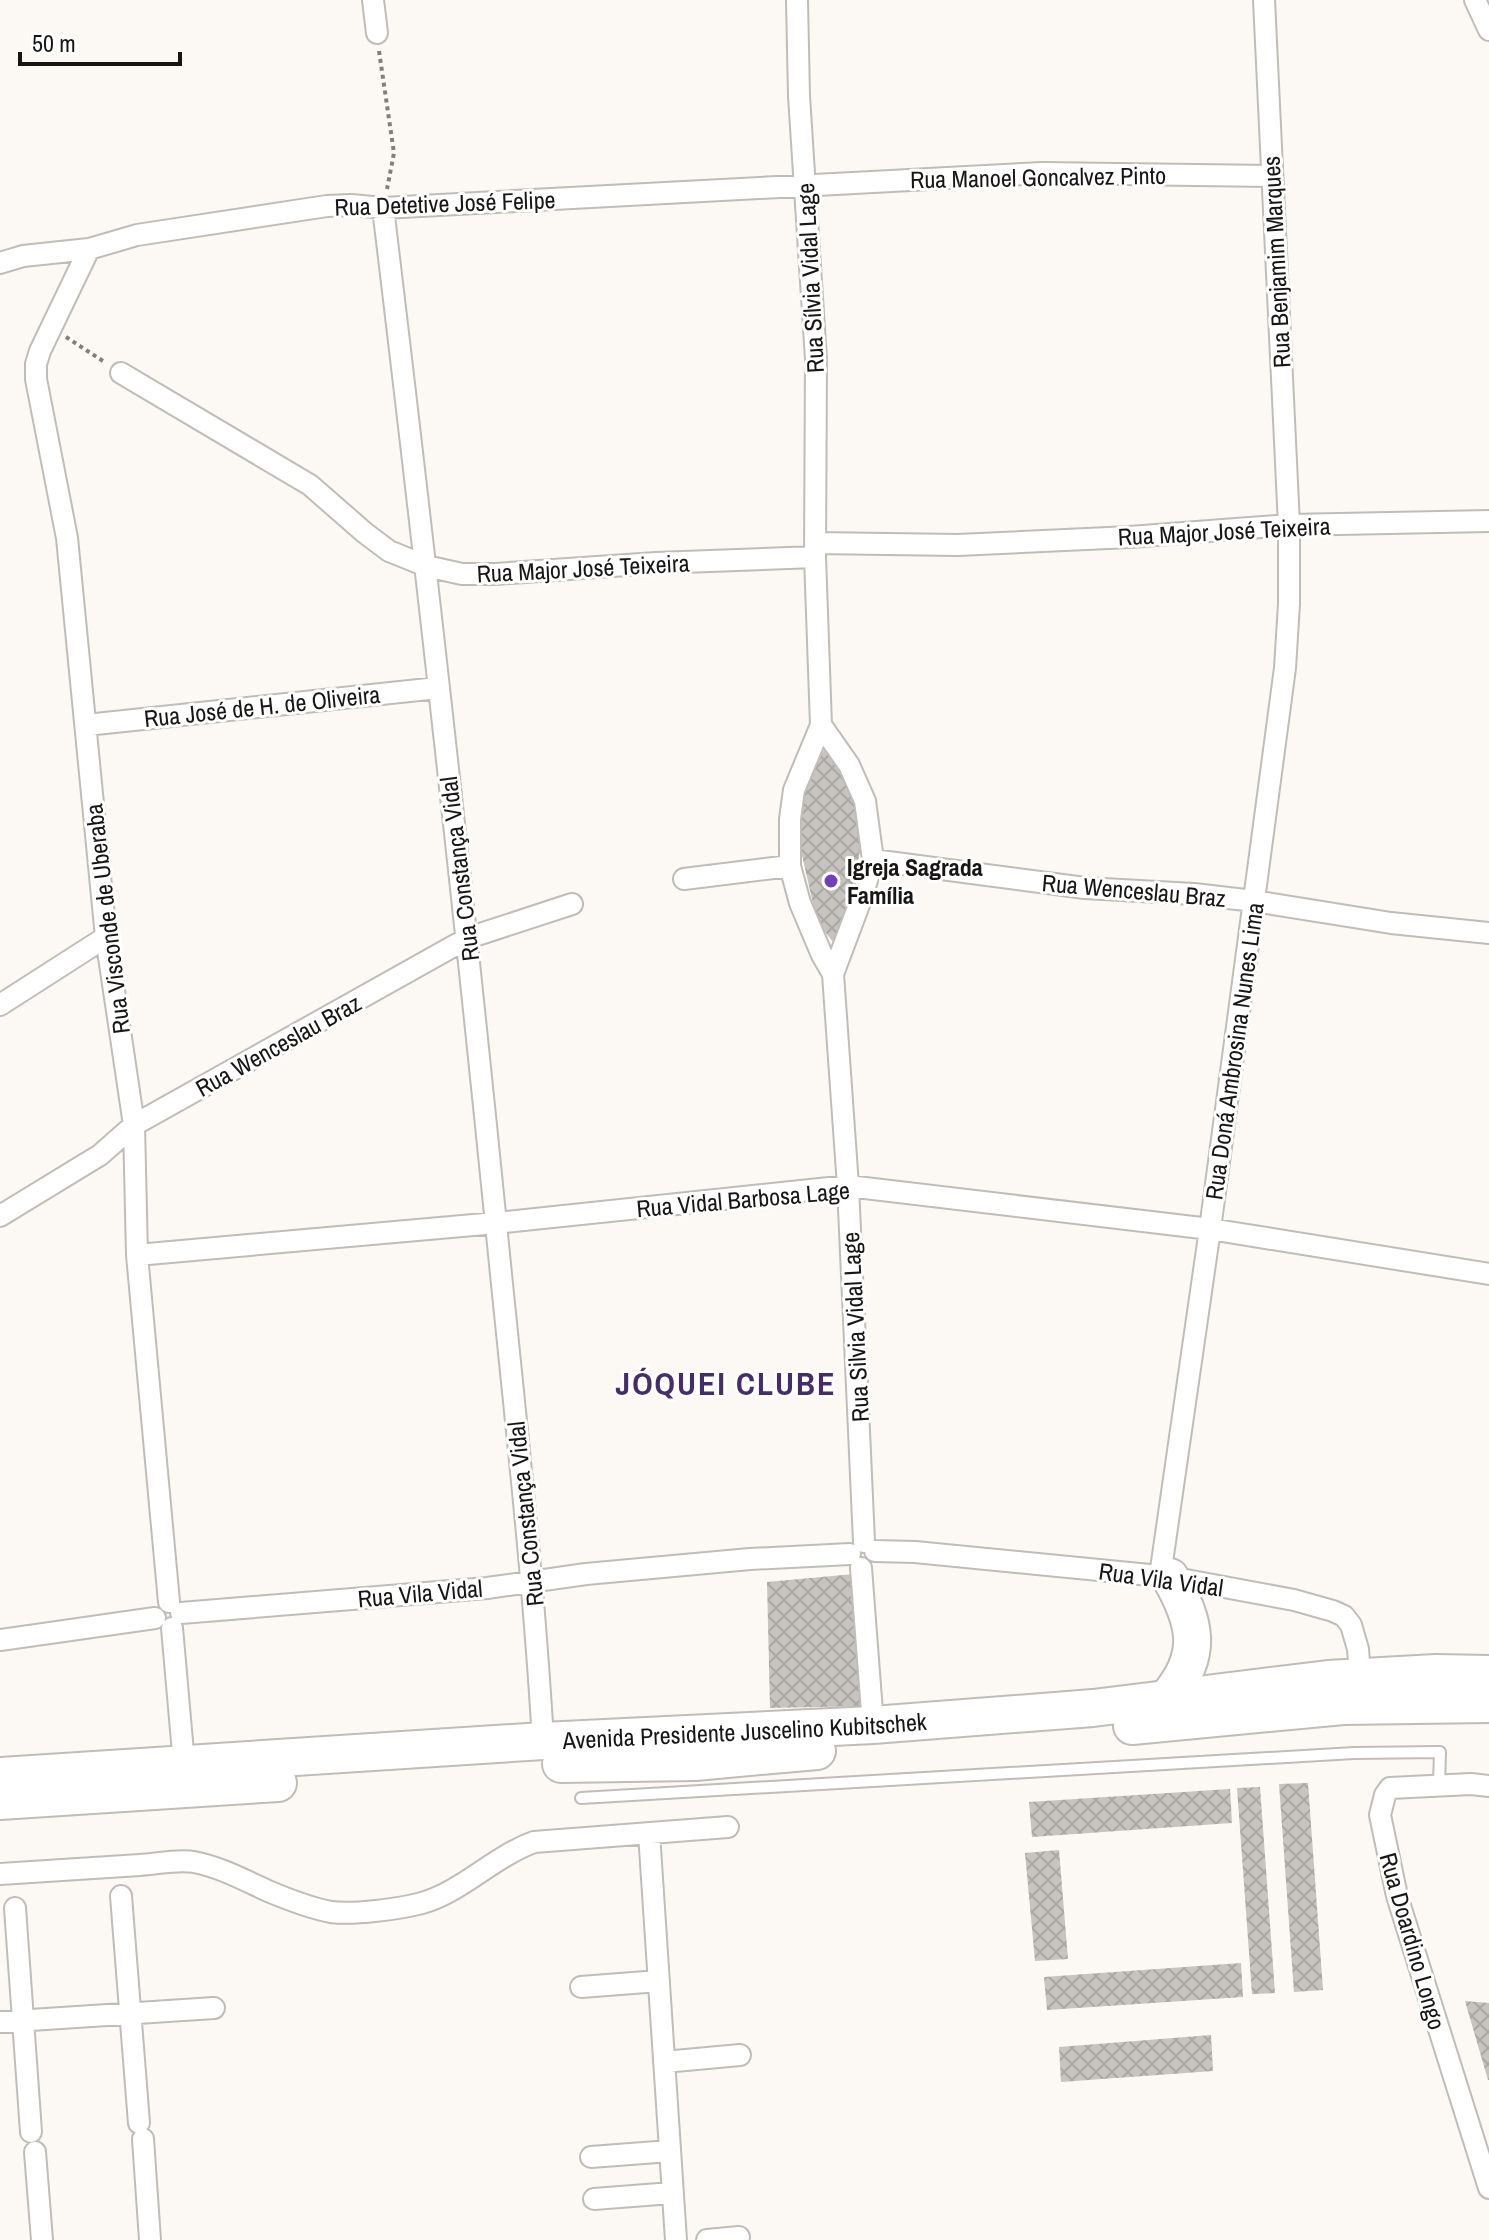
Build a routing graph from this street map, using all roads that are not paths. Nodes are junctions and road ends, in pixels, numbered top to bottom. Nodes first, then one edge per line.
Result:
1 (373, 0) edge
2 (797, 0) edge
3 (1264, 0) edge
4 (1475, 0) edge
5 (1489, 30) edge
6 (377, 33) road end
7 (1272, 176) junction
8 (804, 184) junction
9 (383, 208) junction
10 (89, 249) junction
11 (0, 263) edge
12 (121, 373) road end
13 (1489, 521) edge
14 (1289, 525) junction
15 (815, 550) junction
16 (426, 566) junction
17 (438, 688) junction
18 (86, 725) junction
19 (821, 725) junction
20 (873, 860) junction
21 (790, 866) junction
22 (684, 879) dead end
23 (1254, 901) junction
24 (572, 904) dead end
25 (1489, 933) edge
26 (106, 937) junction
27 (468, 938) junction
28 (833, 974) junction
29 (0, 1005) edge
30 (134, 1125) junction
31 (848, 1186) junction
32 (0, 1216) edge
33 (496, 1223) junction
34 (1210, 1229) junction
35 (137, 1255) junction
36 (1489, 1274) edge
37 (863, 1554) junction
38 (1165, 1577) junction
39 (532, 1581) junction
40 (169, 1615) junction
41 (0, 1640) edge
42 (1489, 1674) edge
43 (1351, 1691) junction
44 (1167, 1698) junction
45 (1489, 1704) edge
46 (873, 1725) junction
47 (543, 1741) junction
48 (184, 1764) junction
49 (0, 1776) edge
50 (1439, 1785) junction
51 (1489, 1786) edge
52 (581, 1798) dead end
53 (0, 1801) edge
54 (728, 1827) dead end
55 (649, 1833) junction
56 (0, 1874) edge
57 (121, 1896) dead end
58 (15, 1908) dead end
59 (659, 1981) junction
60 (581, 1987) dead end
61 (214, 2008) dead end
62 (129, 2015) junction
63 (22, 2021) junction
64 (0, 2022) edge
65 (740, 2055) dead end
66 (664, 2062) junction
67 (670, 2151) junction
68 (591, 2157) dead end
69 (1489, 2188) edge
70 (672, 2193) junction
71 (594, 2199) dead end
72 (739, 2237) dead end
73 (42, 2240) edge
74 (150, 2240) edge
75 (676, 2240) edge
76 (707, 2240) edge

1 - 6 street
2 - 8 street, Rua Sílvia Vidal Lage
3 - 7 street, Rua Benjamim Marques
4 - 5 street
7 - 8 street, Rua Manoel Goncalvez Pinto
7 - 14 street, Rua Benjamim Marques
8 - 9 street, Rua Detetive José Felipe
8 - 15 street, Rua Sílvia Vidal Lage
9 - 10 street, Rua Detetive José Felipe
9 - 16 street, Rua Constança Vidal
10 - 11 street, Rua Detetive José Felipe
10 - 18 street, Rua Visconde de Uberaba
12 - 16 street, Rua Major José Teixeira
13 - 14 street, Rua Major José Teixeira
14 - 15 street, Rua Major José Teixeira
14 - 23 street, Rua Doná Ambrosina Nunes Lima
15 - 16 street, Rua Major José Teixeira
15 - 19 street
16 - 17 street, Rua Constança Vidal
17 - 18 street, Rua José de H. de Oliveira
17 - 27 street, Rua Constança Vidal
18 - 26 street, Rua Visconde de Uberaba
19 - 20 street, Rua Silvia Vidal Lage
19 - 21 street
20 - 23 street, Rua Wenceslau Braz
20 - 28 street, Rua Silvia Vidal Lage
21 - 22 street
21 - 28 street
23 - 25 street, Rua Wenceslau Braz
23 - 34 street, Rua Doná Ambrosina Nunes Lima
24 - 27 street, Rua Wenceslau Braz
26 - 29 street
26 - 30 street, Rua Visconde de Uberaba
27 - 30 street, Rua Wenceslau Braz
27 - 33 street, Rua Constança Vidal
28 - 31 street, Rua Silvia Vidal Lage
30 - 32 street, Rua Wenceslau Braz
30 - 35 street, Rua Visconde de Uberaba
31 - 33 street, Rua Vidal Barbosa Lage
31 - 34 street, Rua Vidal Barbosa Lage
31 - 37 street, Rua Silvia Vidal Lage
33 - 35 street, Rua Vidal Barbosa Lage
33 - 39 street, Rua Constança Vidal
34 - 36 street, Rua Vidal Barbosa Lage
34 - 38 street, Rua Doná Ambrosina Nunes Lima
35 - 40 street, Rua Visconde de Uberaba
37 - 38 street, Rua Vila Vidal
37 - 39 street, Rua Vila Vidal
37 - 46 street, Rua Silvia Vidal Lage
38 - 43 street, Rua Vila Vidal
38 - 44 highway
39 - 40 street, Rua Vila Vidal
39 - 47 street, Rua Constança Vidal
40 - 41 street, Rua Vila Vidal
40 - 48 street, Rua Visconde de Uberaba
42 - 43 highway, Avenida Presidente Juscelino Kubitschek
43 - 44 highway, Avenida Presidente Juscelino Kubitschek
43 - 45 highway, Avenida Presidente Juscelino Kubitschek
43 - 53 highway, Avenida Presidente Juscelino Kubitschek
44 - 46 highway, Avenida Presidente Juscelino Kubitschek
46 - 47 highway, Avenida Presidente Juscelino Kubitschek
47 - 48 highway, Avenida Presidente Juscelino Kubitschek
48 - 49 highway, Avenida Presidente Juscelino Kubitschek
50 - 51 street, Rua Doardino Longo
50 - 52 lane
50 - 69 street, Rua Doardino Longo
54 - 55 street
55 - 56 street
55 - 59 street
57 - 62 street
58 - 63 street
59 - 60 street
59 - 66 street
61 - 62 street
62 - 63 street
62 - 74 street
63 - 64 street
63 - 73 street
65 - 66 street
66 - 67 street
67 - 68 street
67 - 70 street
70 - 71 street
70 - 75 street
72 - 76 street

